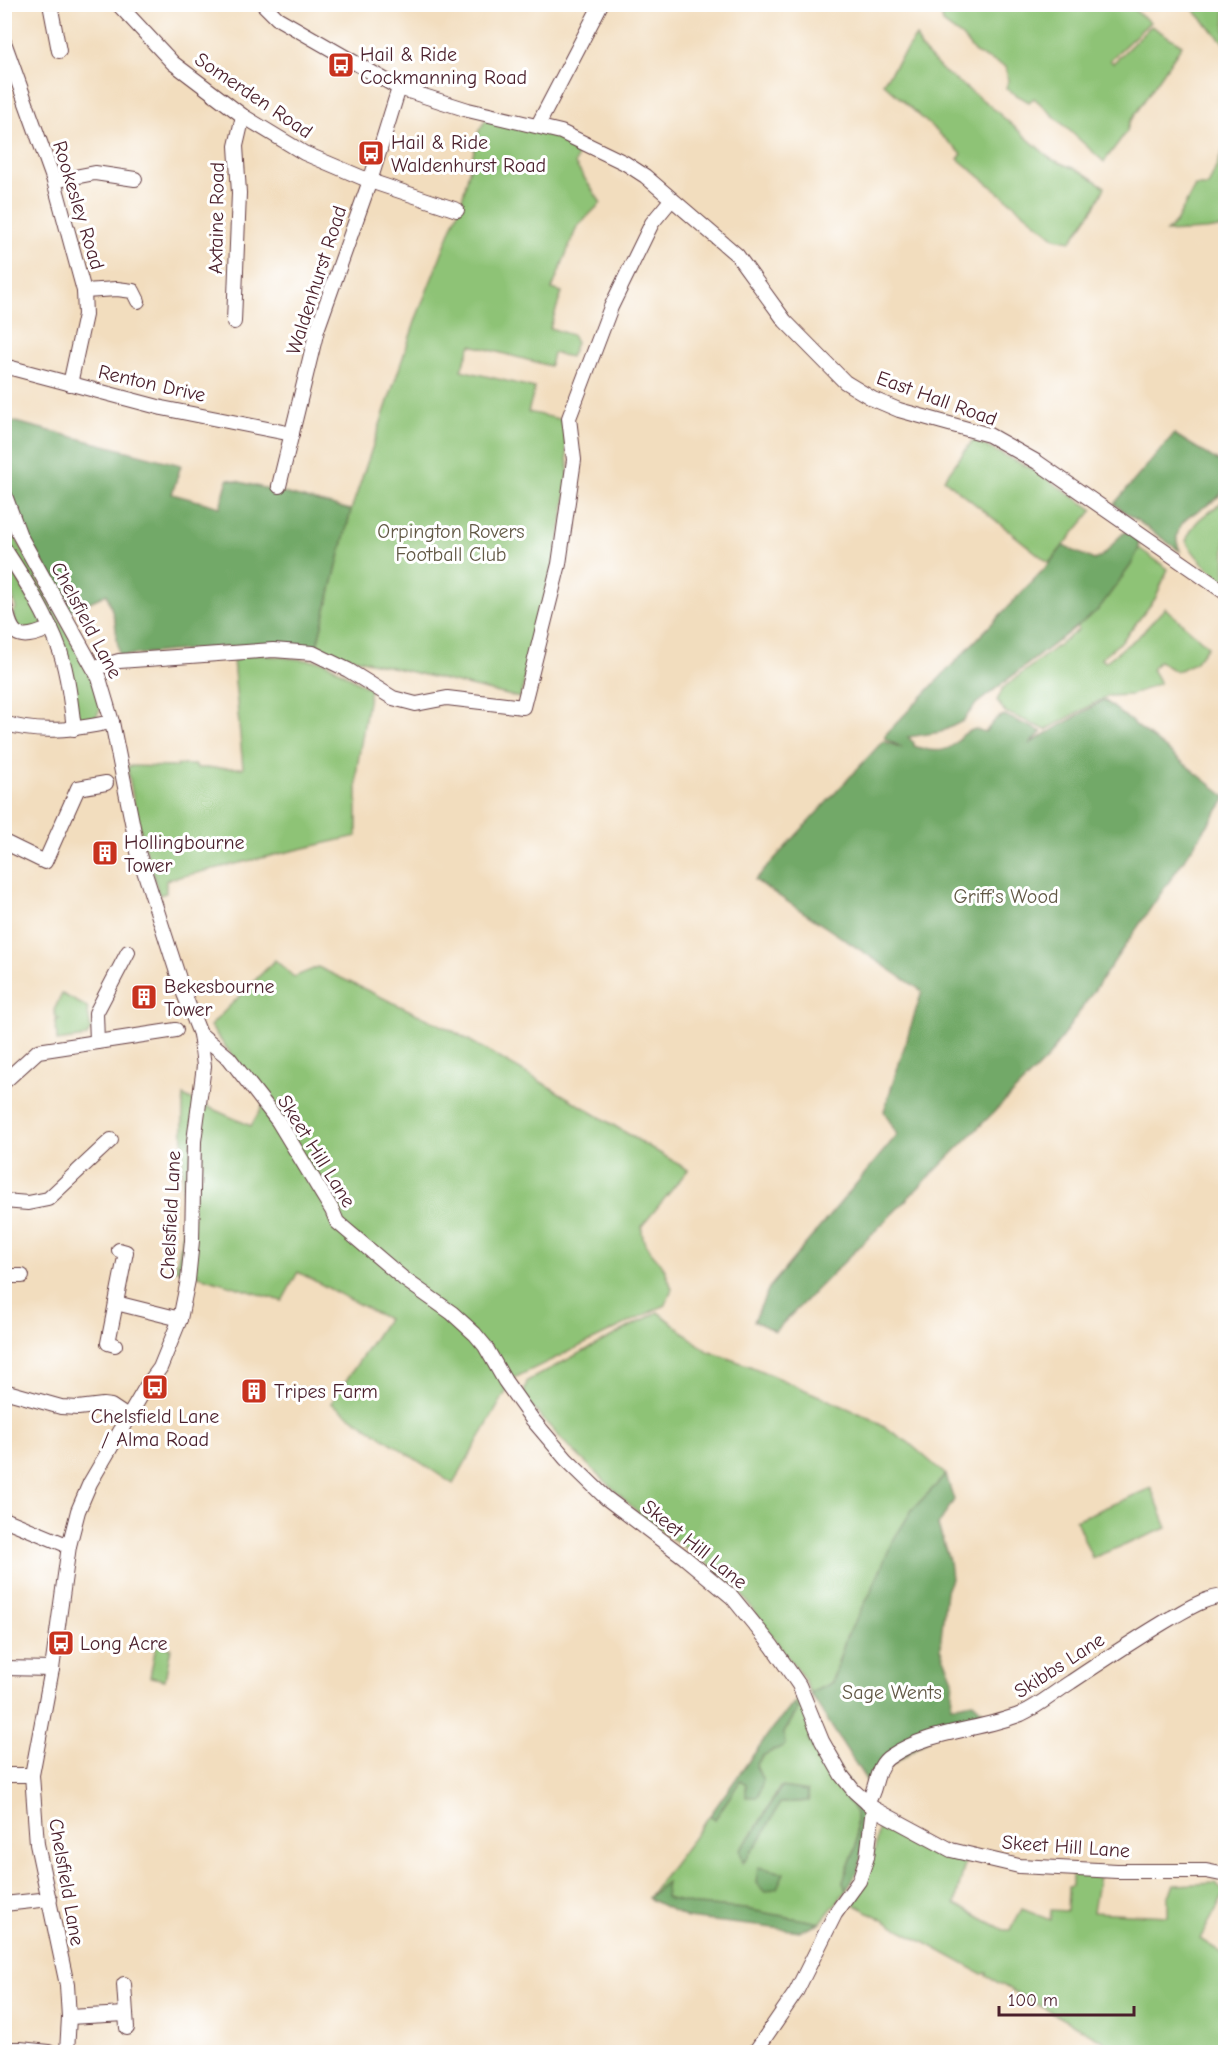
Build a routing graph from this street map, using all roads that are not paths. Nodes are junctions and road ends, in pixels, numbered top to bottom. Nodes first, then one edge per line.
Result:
1 (50, 4) edge
2 (118, 4) edge
3 (263, 4) edge
4 (601, 4) edge
5 (4, 42) edge
6 (59, 51) dead end
7 (399, 88) junction
8 (243, 116) junction
9 (538, 125) junction
10 (135, 179) dead end
11 (54, 181) junction
12 (370, 181) junction
13 (671, 200) junction
14 (457, 210) dead end
15 (84, 291) junction
16 (136, 292) dead end
17 (234, 322) dead end
18 (4, 366) edge
19 (70, 384) junction
20 (292, 434) junction
21 (279, 486) dead end
22 (4, 493) edge
23 (4, 548) edge
24 (1226, 593) edge
25 (4, 600) edge
26 (51, 628) junction
27 (95, 668) junction
28 (112, 722) junction
29 (4, 723) edge
30 (74, 729) junction
31 (106, 783) dead end
32 (4, 842) edge
33 (128, 952) dead end
34 (176, 1030) dead end
35 (200, 1034) junction
36 (97, 1042) junction
37 (229, 1058) junction
38 (204, 1066) junction
39 (4, 1082) edge
40 (111, 1140) dead end
41 (4, 1201) edge
42 (119, 1250) dead end
43 (4, 1276) edge
44 (22, 1276) dead end
45 (116, 1303) junction
46 (180, 1319) junction
47 (115, 1345) dead end
48 (4, 1391) edge
49 (129, 1418) junction
50 (4, 1519) edge
51 (69, 1546) junction
52 (1226, 1596) edge
53 (4, 1668) edge
54 (52, 1669) junction
55 (4, 1775) edge
56 (32, 1775) junction
57 (870, 1806) junction
58 (1226, 1875) edge
59 (50, 1899) junction
60 (4, 1904) edge
61 (124, 1984) dead end
62 (69, 2017) junction
63 (4, 2049) edge
64 (49, 2052) edge
65 (67, 2052) edge
66 (755, 2052) edge

1 - 6 street
2 - 8 street, Somerden Road
3 - 7 street, East Hall Road
4 - 9 street
5 - 11 street, Rookesley Road
7 - 9 street, East Hall Road
7 - 12 street, Waldenhurst Road
8 - 12 street, Somerden Road
8 - 17 street, Axtaine Road
9 - 13 street, East Hall Road
10 - 11 street
11 - 15 street, Rookesley Road
12 - 14 street, Somerden Road
12 - 20 street, Waldenhurst Road
13 - 24 street, East Hall Road
13 - 27 street
15 - 16 street
15 - 19 street, Rookesley Road
18 - 19 street, Renton Drive
19 - 20 street, Renton Drive
20 - 21 street, Waldenhurst Road
22 - 27 street, Chelsfield Lane
23 - 26 street, Chelsfield Lane
25 - 26 street, Chelsfield Lane
26 - 30 street, Chelsfield Lane
27 - 28 street, Chelsfield Lane
28 - 30 street
28 - 35 street, Chelsfield Lane
29 - 30 street
31 - 32 street
33 - 36 street
34 - 36 street
35 - 37 street, Skeet Hill Lane
35 - 38 street, Chelsfield Lane
36 - 39 street
37 - 38 street
37 - 57 street, Skeet Hill Lane
38 - 46 street, Chelsfield Lane
40 - 41 street
42 - 45 street
43 - 44 street
45 - 46 street
45 - 47 street
46 - 49 street, Chelsfield Lane
48 - 49 street
49 - 51 street, Chelsfield Lane
50 - 51 street
51 - 54 street, Chelsfield Lane
52 - 57 street, Skibbs Lane
53 - 54 street
54 - 56 street, Chelsfield Lane
55 - 56 street
56 - 59 street, Chelsfield Lane
57 - 58 street, Skeet Hill Lane
57 - 66 street, Skibbs Lane
59 - 60 street
59 - 62 street, Chelsfield Lane
61 - 62 street
62 - 65 street, Chelsfield Lane
63 - 64 street

